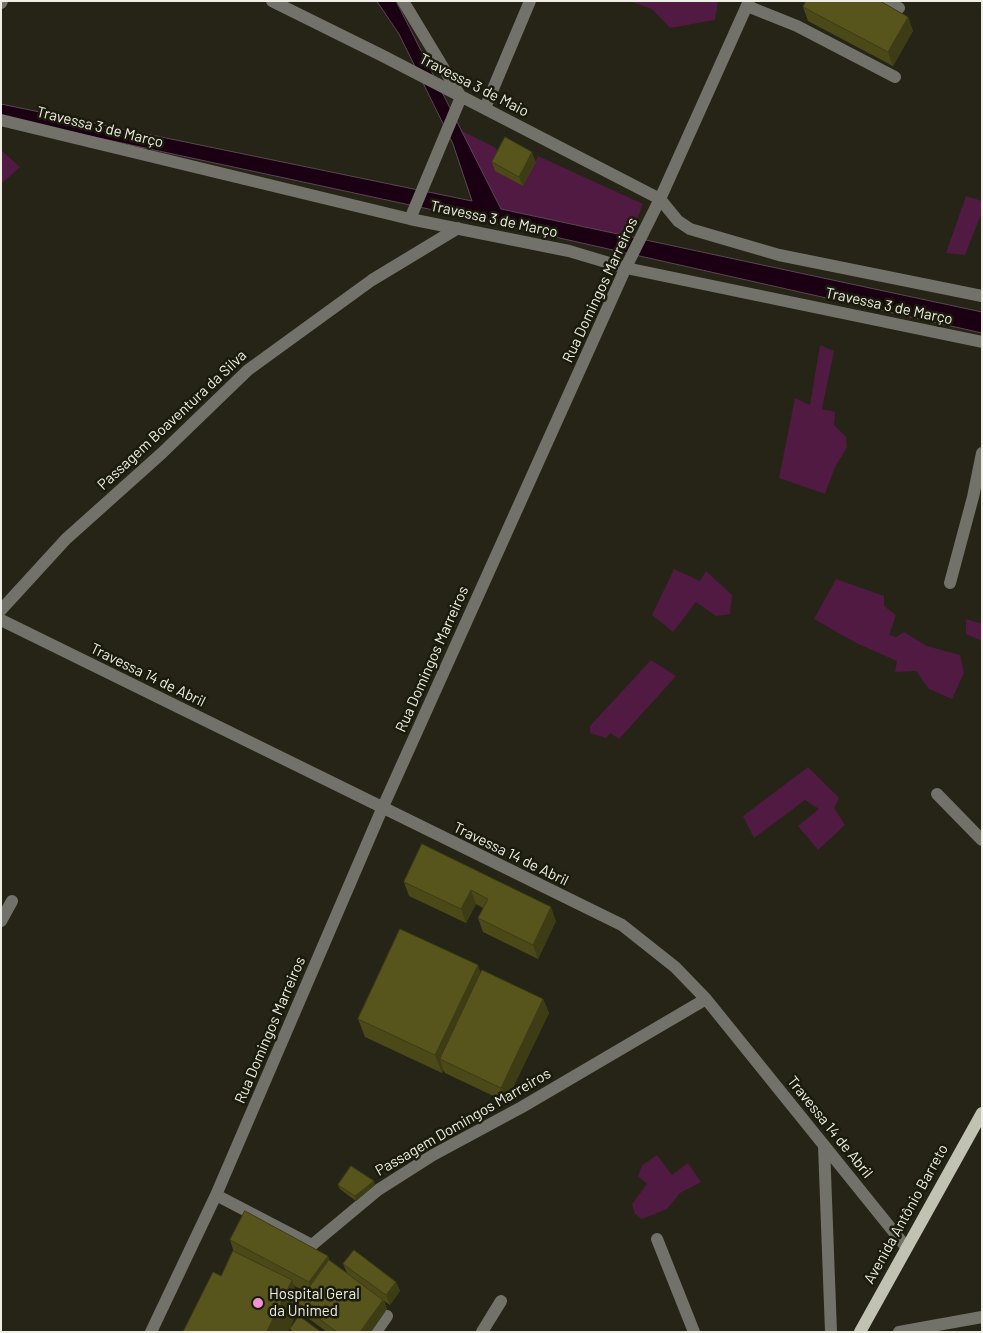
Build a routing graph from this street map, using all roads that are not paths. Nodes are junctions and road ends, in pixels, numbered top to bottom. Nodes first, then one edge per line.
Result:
1 (272, 1) edge
2 (402, 1) edge
3 (530, 1) edge
4 (886, 1) edge
5 (748, 3) edge
6 (899, 8) dead end
7 (895, 77) dead end
8 (461, 97) junction
9 (485, 108) junction
10 (1, 120) edge
11 (658, 204) junction
12 (412, 214) junction
13 (458, 228) junction
14 (627, 266) junction
15 (982, 296) edge
16 (982, 342) edge
17 (982, 453) edge
18 (950, 583) dead end
19 (1, 610) edge
20 (1, 620) edge
21 (937, 794) dead end
22 (382, 809) junction
23 (982, 840) edge
24 (12, 901) dead end
25 (1, 921) edge
26 (706, 999) junction
27 (982, 1113) edge
28 (824, 1146) junction
29 (216, 1195) junction
30 (657, 1239) dead end
31 (906, 1247) junction
32 (501, 1301) dead end
33 (387, 1316) dead end
34 (982, 1316) edge
35 (151, 1332) edge
36 (376, 1332) edge
37 (482, 1332) edge
38 (694, 1332) edge
39 (831, 1332) edge
40 (860, 1332) edge
41 (899, 1332) edge

1 - 8 street, Travessa 3 de Maio
2 - 8 street
3 - 9 street
4 - 6 street
5 - 7 street
5 - 11 street, Rua Domingos Marreiros
8 - 9 street, Travessa 3 de Maio
8 - 12 street
9 - 11 street, Travessa 3 de Maio
10 - 12 street, Travessa 3 de Março
11 - 14 street, Rua Domingos Marreiros
11 - 15 street, Travessa 3 de Março
12 - 13 street, Travessa 3 de Março
13 - 14 street, Travessa 3 de Março
13 - 19 street, Passagem Boaventura da Silva
14 - 16 street, Travessa 3 de Março
14 - 22 street, Rua Domingos Marreiros
17 - 18 street
20 - 22 street, Travessa 14 de Abril
21 - 23 street
22 - 26 street, Travessa 14 de Abril
22 - 29 street, Rua Domingos Marreiros
24 - 25 street
26 - 28 street, Travessa 14 de Abril
26 - 29 street, Passagem Domingos Marreiros
27 - 31 main road, Avenida Antônio Barreto
28 - 31 street, Travessa 14 de Abril
28 - 39 street
29 - 35 street, Rua Domingos Marreiros
30 - 38 street
31 - 40 main road, Avenida Antônio Barreto
32 - 37 street
33 - 36 street
34 - 41 street

